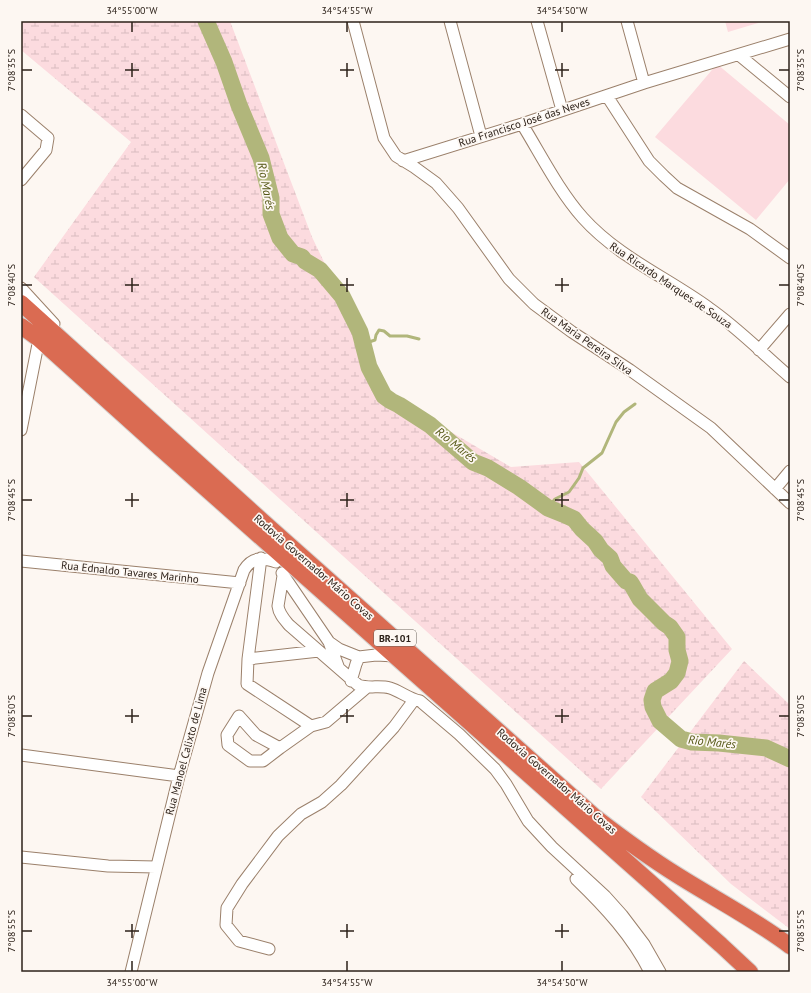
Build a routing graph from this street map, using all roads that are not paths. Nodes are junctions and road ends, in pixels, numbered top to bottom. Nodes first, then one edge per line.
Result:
1 (353, 21) edge
2 (450, 21) edge
3 (537, 21) edge
4 (627, 21) edge
5 (790, 40) edge
6 (739, 55) junction
7 (644, 84) junction
8 (607, 96) junction
9 (790, 97) edge
10 (562, 110) junction
11 (21, 115) edge
12 (522, 124) junction
13 (481, 136) junction
14 (403, 161) junction
15 (21, 180) edge
16 (790, 257) edge
17 (21, 288) edge
18 (21, 303) edge
19 (790, 314) edge
20 (21, 326) edge
21 (39, 339) junction
22 (759, 350) junction
23 (93, 367) junction
24 (790, 377) edge
25 (21, 430) edge
26 (790, 471) edge
27 (775, 489) junction
28 (790, 503) edge
29 (259, 536) junction
30 (261, 558) junction
31 (21, 561) edge
32 (276, 562) junction
33 (283, 576) junction
34 (240, 583) junction
35 (329, 642) junction
36 (319, 651) junction
37 (395, 656) junction
38 (359, 657) junction
39 (248, 659) junction
40 (339, 668) junction
41 (351, 681) junction
42 (366, 688) junction
43 (414, 700) junction
44 (311, 726) junction
45 (280, 748) junction
46 (21, 755) edge
47 (179, 776) junction
48 (21, 857) edge
49 (156, 867) junction
50 (790, 946) edge
51 (269, 949) dead end
52 (131, 972) edge
53 (650, 972) edge
54 (660, 972) edge
55 (750, 972) edge

1 - 14 street
2 - 13 street
3 - 10 street
4 - 7 street
5 - 6 street, Rua Francisco José das Neves
6 - 7 street, Rua Francisco José das Neves
6 - 9 street
7 - 8 street, Rua Francisco José das Neves
8 - 10 street, Rua Francisco José das Neves
8 - 16 street
10 - 12 street, Rua Francisco José das Neves
11 - 15 street
12 - 13 street, Rua Francisco José das Neves
12 - 22 street, Rua Ricardo Marques de Souza
13 - 14 street, Rua Francisco José das Neves
14 - 27 street, Rua Maria Pereira Silva
17 - 23 street
18 - 23 highway, Rodovia Governador Mário Covas / BR-101
19 - 22 street
20 - 21 highway, Rodovia Governador Mário Covas / BR-101
21 - 25 street
21 - 29 highway, Rodovia Governador Mário Covas / BR-101
22 - 24 street, Rua Ricardo Marques de Souza
23 - 50 highway, Rodovia Governador Mário Covas / BR-101
26 - 27 street
27 - 28 street, Rua Maria Pereira Silva
29 - 32 street
29 - 37 highway, Rodovia Governador Mário Covas / BR-101
30 - 32 street
30 - 34 street, Rua Manoel Calixto de Lima
30 - 39 street
31 - 34 street, Rua Ednaldo Tavares Marinho
32 - 33 street
33 - 35 street
33 - 36 street
34 - 47 street, Rua Manoel Calixto de Lima
35 - 38 street
35 - 40 street
36 - 39 street
36 - 40 street
37 - 38 street
37 - 55 highway, Rodovia Governador Mário Covas / BR-101
38 - 41 street
39 - 44 street
40 - 41 street
41 - 42 street
42 - 43 street
42 - 44 street
43 - 51 street
43 - 53 street
43 - 54 street
44 - 45 street
45 - 45 street
46 - 47 street
47 - 49 street, Rua Manoel Calixto de Lima
48 - 49 street
49 - 52 street, Rua Manoel Calixto de Lima

